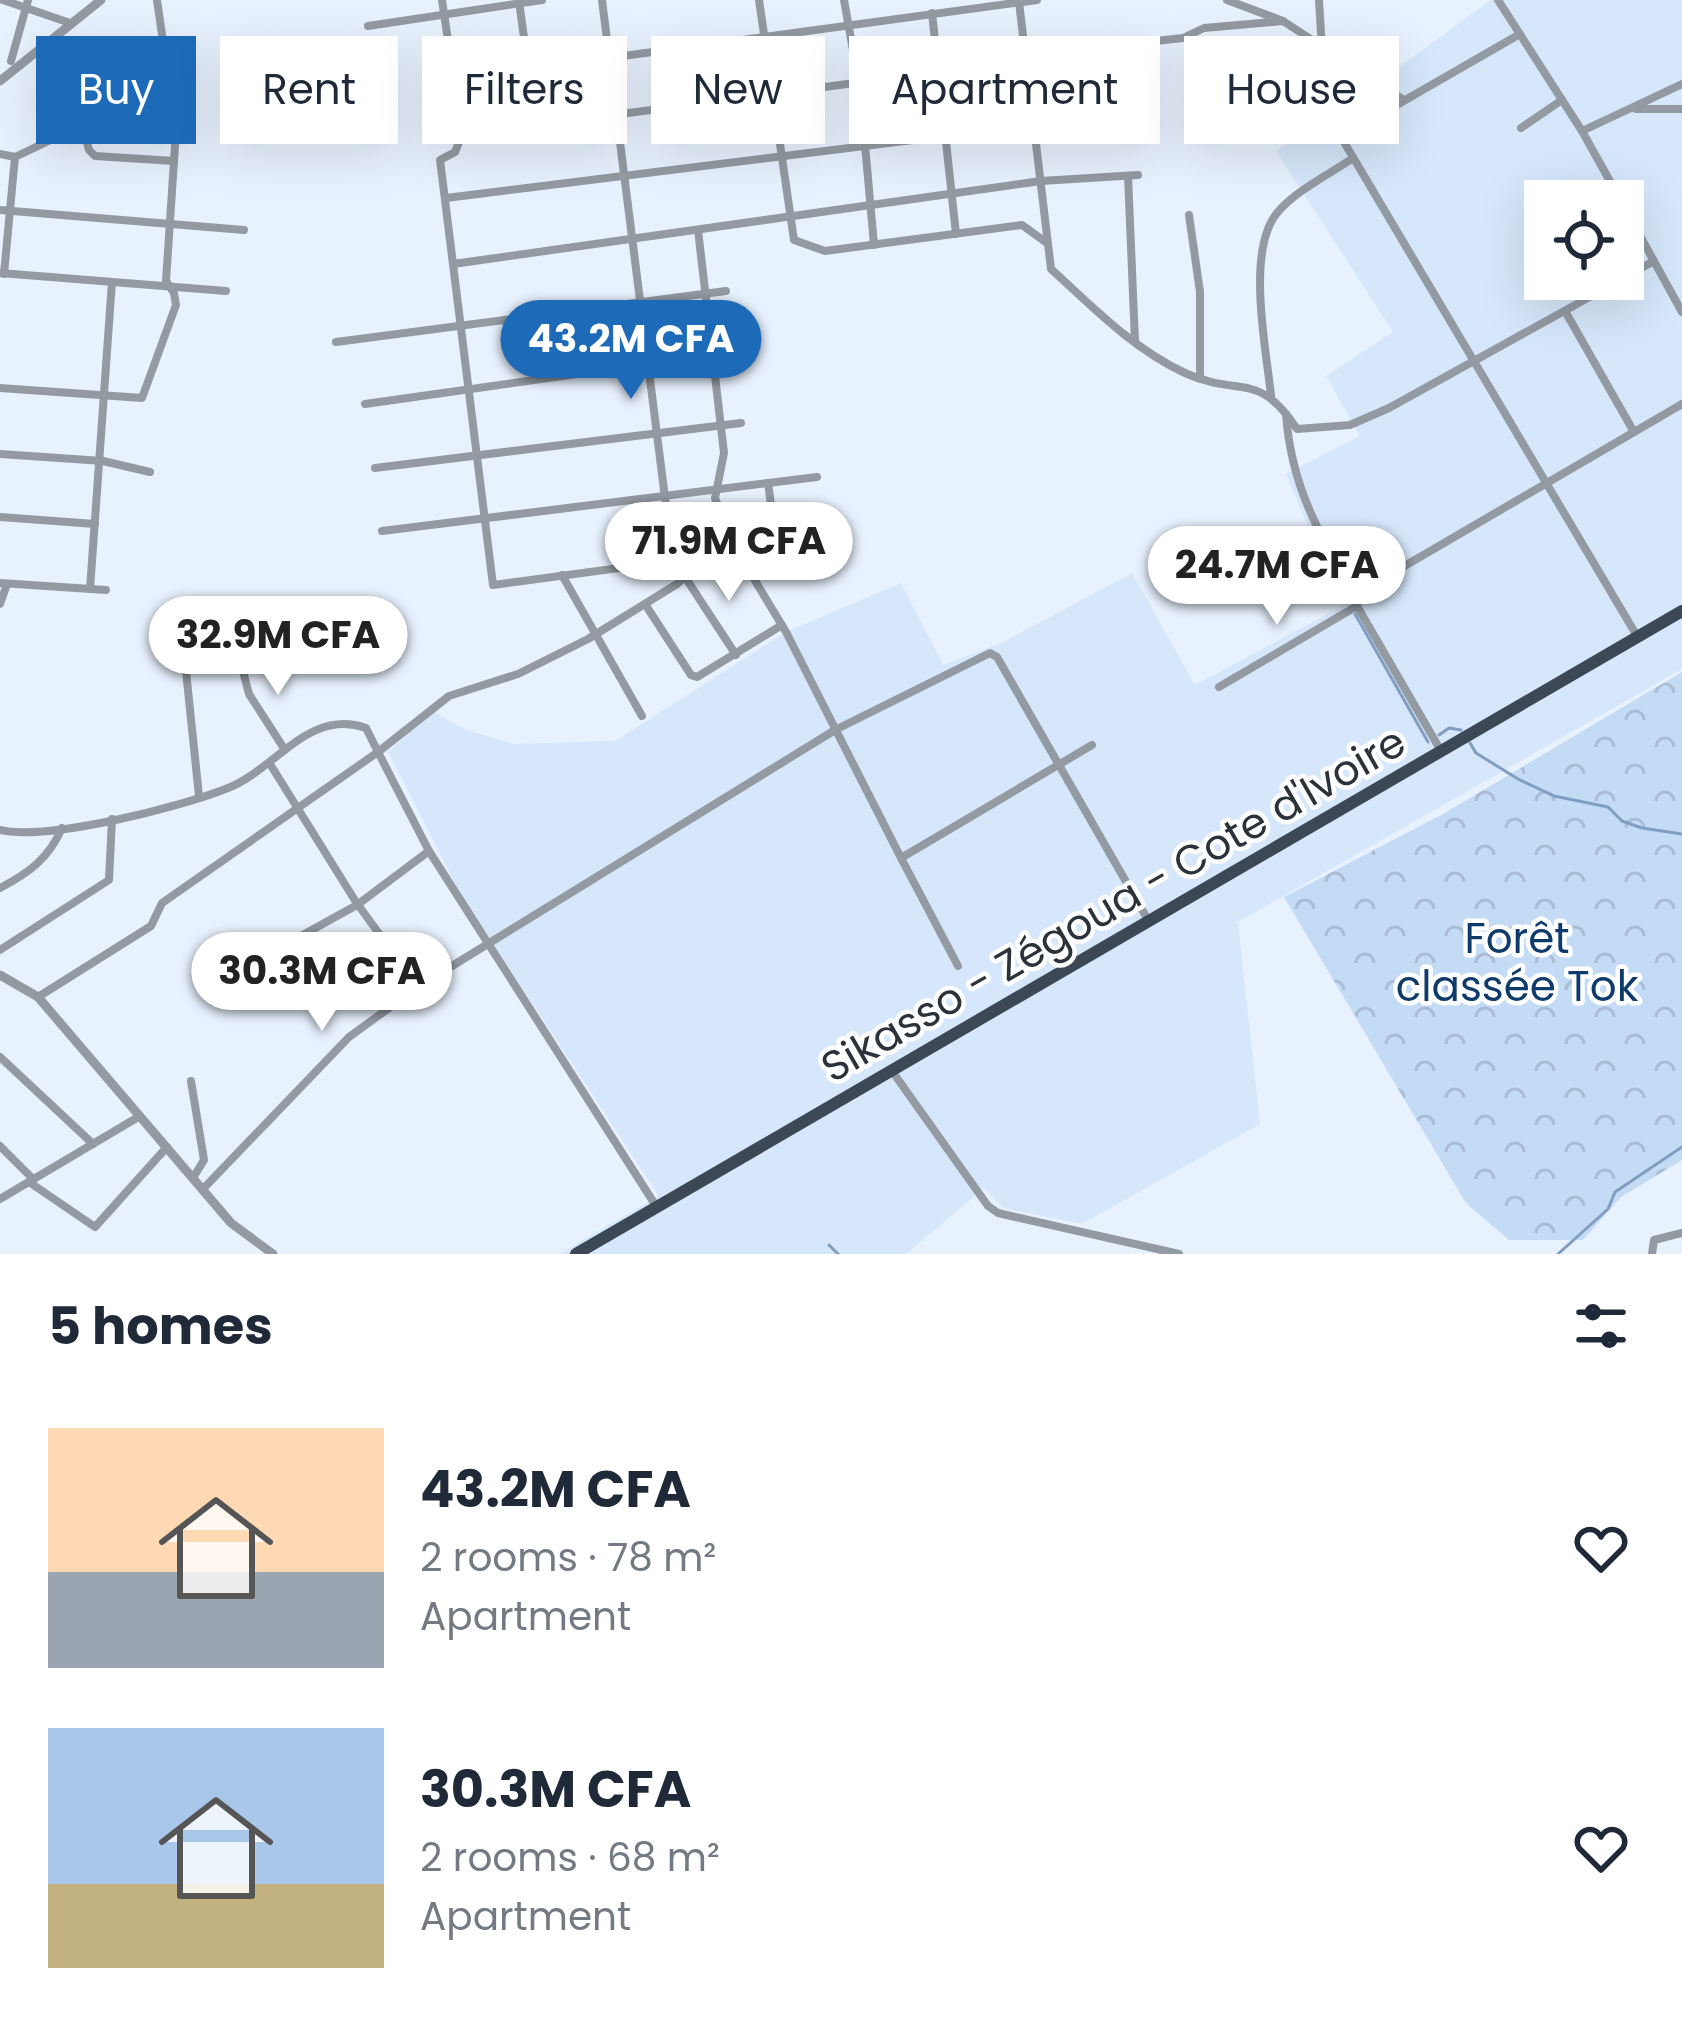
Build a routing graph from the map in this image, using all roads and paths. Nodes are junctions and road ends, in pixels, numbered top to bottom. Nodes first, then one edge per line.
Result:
1 (3, 0) edge
2 (101, 0) edge
3 (157, 0) edge
4 (442, 0) edge
5 (542, 0) edge
6 (602, 0) edge
7 (759, 0) edge
8 (844, 0) edge
9 (911, 0) edge
10 (1037, 0) edge
11 (1227, 0) edge
12 (1319, 0) edge
13 (1498, 0) edge
14 (519, 2) edge
15 (1019, 2) edge
16 (27, 4) edge
17 (932, 13) junction
18 (442, 15) junction
19 (914, 15) junction
20 (70, 22) junction
21 (1283, 22) junction
22 (848, 23) junction
23 (368, 26) dead end
24 (1520, 34) junction
25 (764, 35) junction
26 (163, 36) edge
27 (446, 36) edge
28 (523, 36) edge
29 (606, 36) edge
30 (850, 36) edge
31 (934, 36) edge
32 (1023, 36) edge
33 (1303, 36) edge
34 (1321, 36) edge
35 (1160, 41) edge
36 (627, 54) edge
37 (10, 60) edge
38 (0, 81) edge
39 (1682, 84) edge
40 (1399, 97) edge
41 (1562, 100) junction
42 (1406, 101) junction
43 (1399, 105) edge
44 (1682, 109) edge
45 (1630, 110) junction
46 (1521, 128) dead end
47 (1582, 131) junction
48 (42, 144) edge
49 (87, 144) edge
50 (175, 144) edge
51 (458, 144) edge
52 (621, 144) edge
53 (780, 144) edge
54 (880, 144) edge
55 (946, 144) edge
56 (1036, 144) edge
57 (1345, 144) edge
58 (864, 146) junction
59 (0, 154) edge
60 (15, 157) junction
61 (782, 157) junction
62 (1353, 158) junction
63 (174, 161) junction
64 (626, 176) junction
65 (1609, 180) edge
66 (1041, 181) junction
67 (951, 194) junction
68 (445, 198) junction
69 (871, 206) junction
70 (5, 210) edge
71 (1189, 214) dead end
72 (790, 217) junction
73 (170, 224) junction
74 (244, 230) dead end
75 (698, 230) junction
76 (956, 234) junction
77 (634, 239) junction
78 (1644, 243) edge
79 (874, 244) junction
80 (1048, 244) junction
81 (1654, 261) junction
82 (454, 264) junction
83 (1644, 267) edge
84 (2, 273) edge
85 (112, 282) junction
86 (170, 287) junction
87 (226, 291) dead end
88 (726, 291) dead end
89 (704, 294) junction
90 (1584, 300) edge
91 (641, 302) junction
92 (1564, 311) junction
93 (1682, 312) edge
94 (461, 325) junction
95 (335, 342) dead end
96 (1136, 343) junction
97 (739, 351) dead end
98 (711, 355) junction
99 (1474, 362) junction
100 (648, 364) junction
101 (1200, 378) junction
102 (0, 388) edge
103 (469, 389) junction
104 (104, 395) junction
105 (1271, 397) junction
106 (365, 404) dead end
107 (1682, 404) edge
108 (1286, 412) junction
109 (741, 423) dead end
110 (720, 426) junction
111 (1634, 432) junction
112 (657, 434) junction
113 (0, 454) edge
114 (477, 456) junction
115 (99, 461) junction
116 (375, 468) dead end
117 (150, 472) dead end
118 (817, 477) dead end
119 (768, 483) junction
120 (1545, 484) junction
121 (717, 489) junction
122 (665, 496) junction
123 (0, 517) edge
124 (485, 518) junction
125 (95, 524) junction
126 (382, 531) dead end
127 (835, 539) dead end
128 (777, 547) junction
129 (738, 552) junction
130 (707, 556) junction
131 (673, 561) junction
132 (562, 575) junction
133 (685, 577) junction
134 (3, 584) edge
135 (90, 589) junction
136 (106, 590) dead end
137 (1355, 595) junction
138 (0, 604) edge
139 (645, 604) junction
140 (1358, 606) junction
141 (1682, 611) edge
142 (181, 622) dead end
143 (782, 625) junction
144 (596, 634) junction
145 (1637, 637) junction
146 (736, 655) junction
147 (240, 660) dead end
148 (1220, 687) dead end
149 (642, 716) dead end
150 (835, 730) junction
151 (1092, 745) dead end
152 (285, 750) junction
153 (1441, 751) junction
154 (378, 752) junction
155 (270, 764) junction
156 (1059, 764) junction
157 (199, 796) junction
158 (297, 808) junction
159 (112, 819) junction
160 (62, 828) junction
161 (0, 830) edge
162 (429, 851) junction
163 (902, 858) junction
164 (0, 888) edge
165 (358, 904) junction
166 (1148, 920) junction
167 (486, 944) junction
168 (0, 950) edge
169 (958, 966) dead end
170 (243, 968) dead end
171 (0, 975) edge
172 (418, 987) junction
173 (38, 997) junction
174 (0, 1057) edge
175 (892, 1071) junction
176 (191, 1081) dead end
177 (141, 1115) junction
178 (93, 1144) junction
179 (0, 1145) edge
180 (167, 1147) junction
181 (194, 1178) junction
182 (31, 1180) junction
183 (203, 1190) junction
184 (0, 1199) edge
185 (656, 1206) junction
186 (1682, 1233) edge
187 (274, 1254) edge
188 (576, 1254) edge
189 (1179, 1254) edge
190 (1652, 1254) edge

1 - 16 street
2 - 20 street
3 - 26 street
4 - 18 street
5 - 14 street
6 - 29 street
7 - 25 street
8 - 22 street
9 - 19 street
10 - 15 street
11 - 21 street
12 - 34 street
13 - 24 street
14 - 18 street
14 - 28 street
15 - 17 street
15 - 32 street
16 - 20 street
16 - 37 street
17 - 19 street
17 - 31 street
18 - 23 street
18 - 27 street
19 - 22 street
20 - 37 street
21 - 33 street
21 - 35 street
22 - 25 street
22 - 30 street
24 - 41 street
24 - 42 street
25 - 36 street
37 - 38 street
39 - 45 street
40 - 42 street
41 - 46 street
41 - 47 street
42 - 43 street
44 - 45 street
45 - 47 street
47 - 65 street
48 - 60 street
49 - 63 street
50 - 63 street
51 - 68 street
52 - 64 street
53 - 61 street
54 - 58 street
55 - 67 street
56 - 66 street
57 - 62 street
58 - 61 street
58 - 69 street
59 - 60 street
60 - 70 street
61 - 64 street
61 - 72 street
62 - 99 street
62 - 105 street
63 - 73 street
64 - 68 street
64 - 77 street
66 - 67 street
66 - 80 street
66 - 96 street
67 - 69 street
67 - 76 street
68 - 82 street
69 - 72 street
69 - 79 street
70 - 73 street
70 - 84 street
71 - 101 street
72 - 75 street
72 - 79 street
73 - 74 street
73 - 86 street
75 - 77 street
75 - 89 street
76 - 79 street
76 - 80 street
77 - 82 street
77 - 91 street
78 - 81 street
80 - 96 street
81 - 83 street
81 - 93 street
82 - 94 street
84 - 85 street
85 - 86 street
85 - 104 street
86 - 87 street
86 - 104 street
88 - 89 street
89 - 91 street
89 - 98 street
90 - 92 street
91 - 94 street
91 - 100 street
92 - 99 street
92 - 111 street
94 - 95 street
94 - 103 street
96 - 101 street
97 - 98 street
98 - 100 street
98 - 110 street
99 - 108 street
99 - 120 street
100 - 103 street
100 - 112 street
101 - 105 street
102 - 104 street
103 - 106 street
103 - 114 street
104 - 115 street
105 - 108 street
107 - 111 street
108 - 137 street
109 - 110 street
110 - 112 street
110 - 121 street
111 - 120 street
112 - 114 street
112 - 122 street
113 - 115 street
114 - 116 street
114 - 124 street
115 - 117 street
115 - 125 street
118 - 119 street
119 - 121 street
119 - 128 street
120 - 137 street
120 - 145 street
121 - 122 street
121 - 129 street
122 - 124 street
122 - 131 street
123 - 125 street
124 - 126 street
124 - 132 street
125 - 135 street
127 - 128 street
128 - 129 street
129 - 130 street
129 - 143 street
130 - 131 street
130 - 133 street
131 - 132 street
132 - 144 street
133 - 139 street
133 - 146 street
134 - 135 street
134 - 138 street
135 - 136 street
137 - 140 street
139 - 144 street
139 - 146 street
140 - 148 street
140 - 153 street
141 - 145 highway, Sikasso - Zégoua - Cote d'Ivoire
142 - 157 street
143 - 146 street
143 - 150 street
144 - 149 street
144 - 154 street
145 - 153 highway, Sikasso - Zégoua - Cote d'Ivoire
147 - 152 street
150 - 156 street
150 - 163 street
150 - 167 street
151 - 156 street
152 - 154 street
152 - 155 street
153 - 166 highway, Sikasso - Zégoua - Cote d'Ivoire
154 - 158 street
154 - 162 street
155 - 157 street
155 - 158 street
156 - 163 street
156 - 166 street
157 - 159 street
158 - 165 street
158 - 173 street
159 - 160 street
159 - 168 street
160 - 161 street
160 - 164 street
162 - 165 street
162 - 167 street
163 - 169 street
165 - 170 street
165 - 172 street
166 - 175 highway, Sikasso - Zégoua - Cote d'Ivoire
167 - 172 street
167 - 185 street
171 - 173 street
172 - 183 street
173 - 177 street
174 - 178 street
175 - 185 highway, Sikasso - Zégoua - Cote d'Ivoire
175 - 189 street
176 - 181 street
177 - 178 street
177 - 180 street
178 - 182 street
179 - 182 street
180 - 181 street
180 - 182 street
181 - 183 street
182 - 184 street
183 - 187 street
185 - 188 highway, Sikasso - Zégoua - Cote d'Ivoire
186 - 190 street

